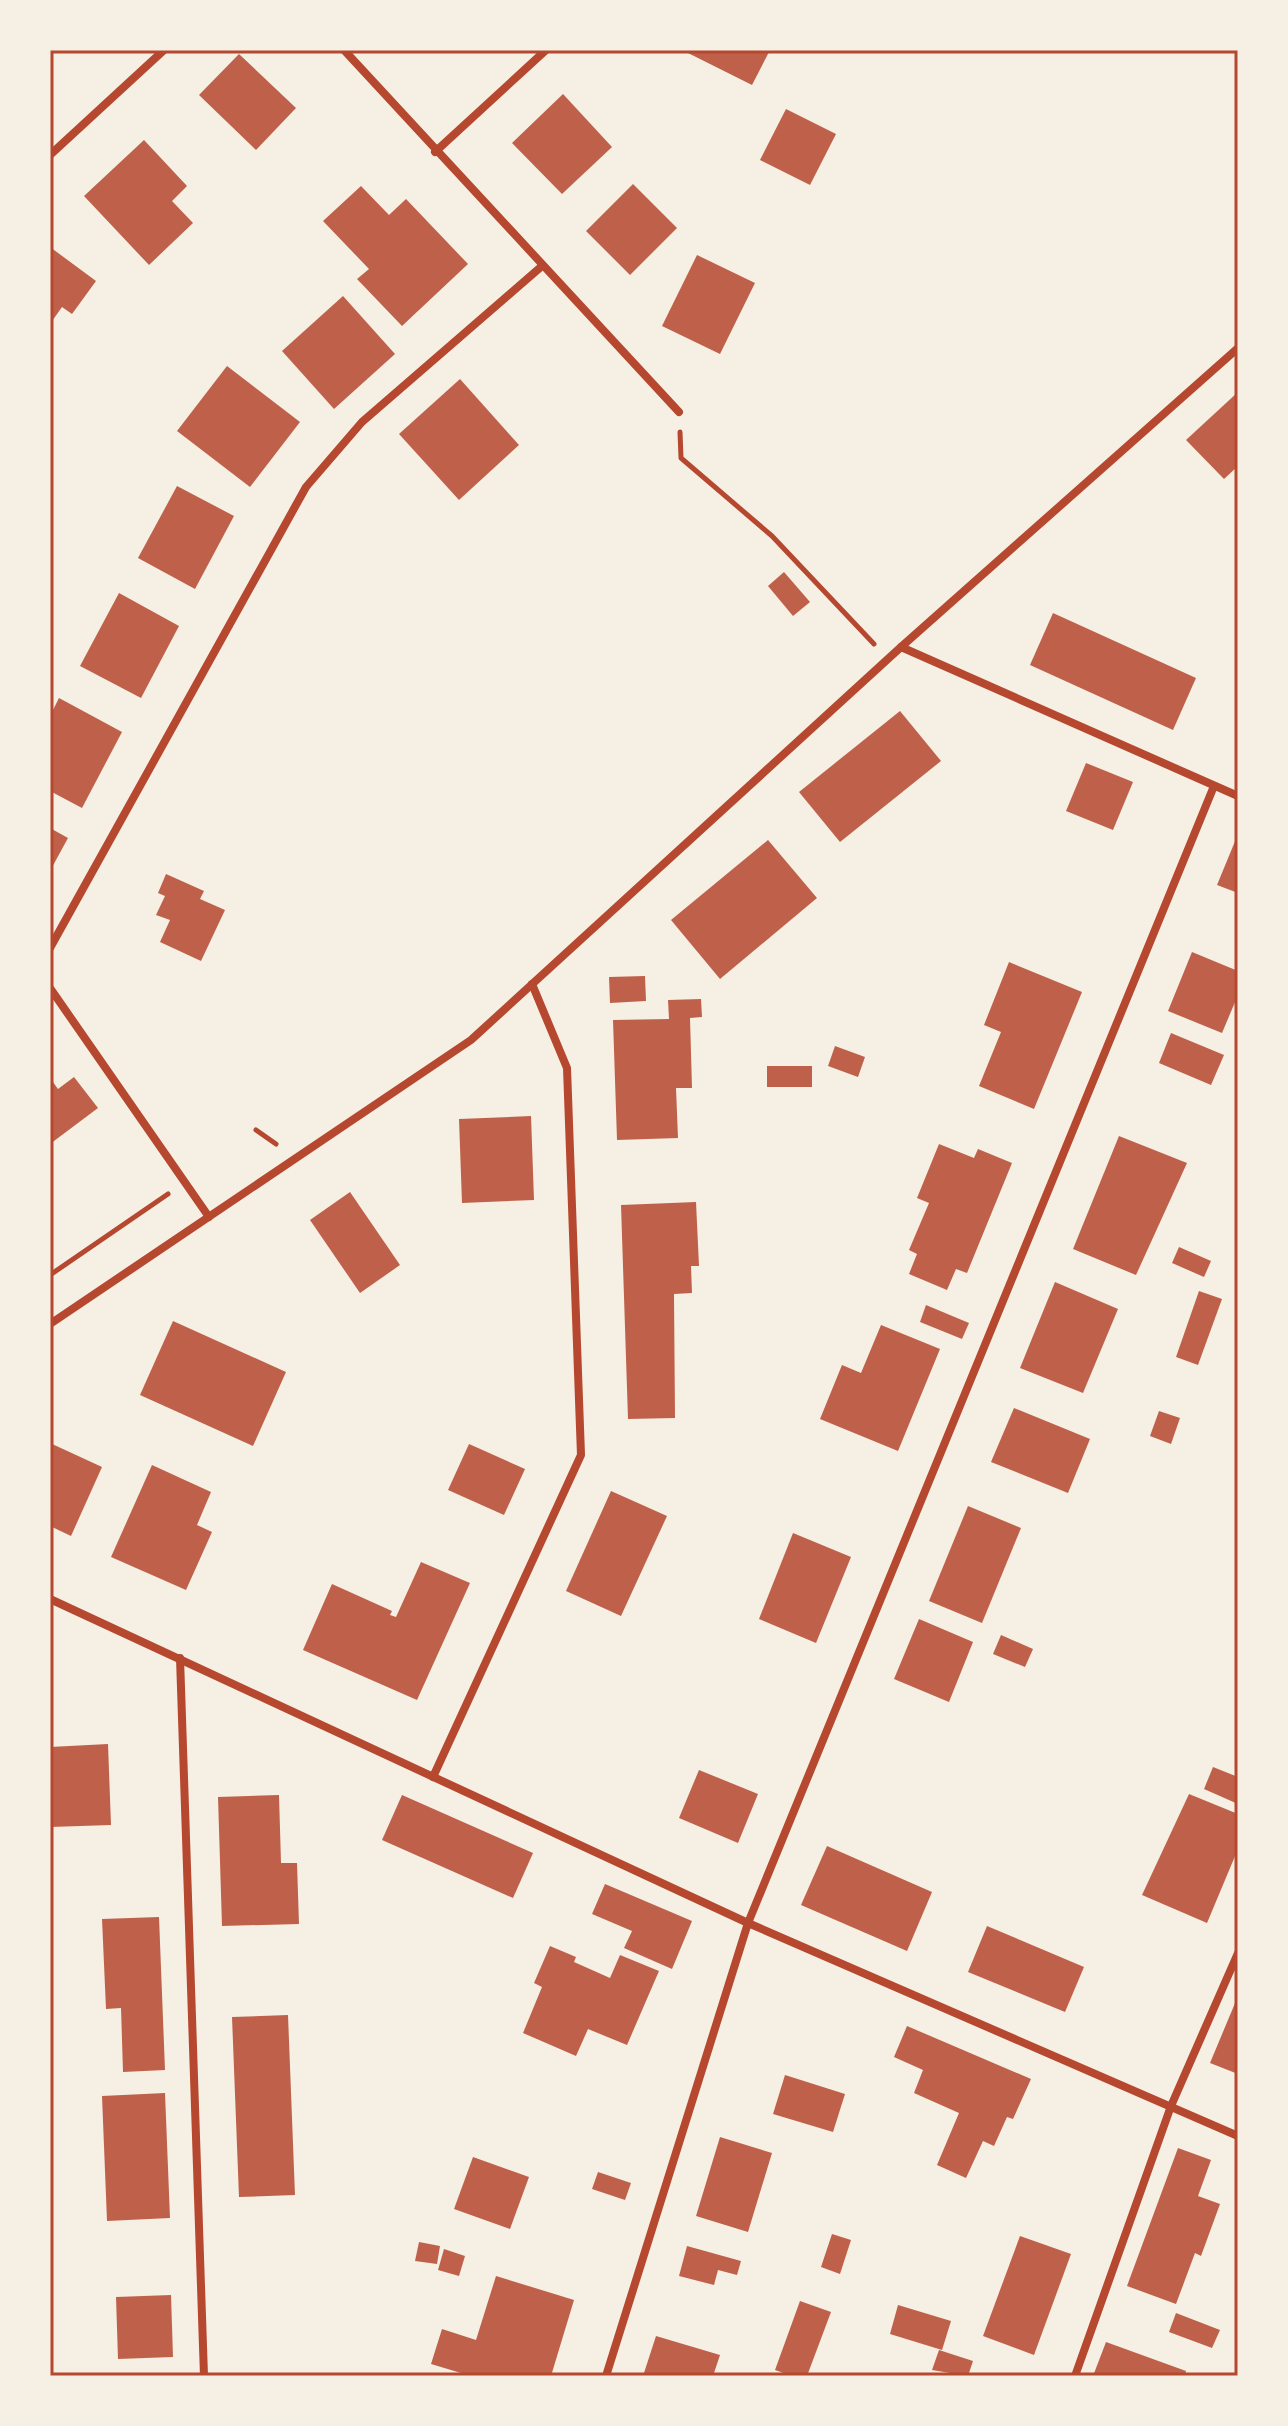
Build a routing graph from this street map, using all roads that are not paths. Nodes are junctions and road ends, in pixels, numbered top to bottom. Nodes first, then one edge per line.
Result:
1 (164, 50) edge
2 (344, 50) edge
3 (546, 50) edge
4 (435, 152) junction
5 (50, 155) edge
6 (542, 266) junction
7 (1238, 348) edge
8 (679, 412) road end
9 (901, 647) junction
10 (1214, 786) junction
11 (1238, 796) edge
12 (50, 948) edge
13 (532, 984) junction
14 (50, 988) edge
15 (209, 1217) junction
16 (50, 1324) edge
17 (50, 1599) edge
18 (180, 1658) junction
19 (433, 1777) junction
20 (748, 1923) junction
21 (1238, 1953) edge
22 (1171, 2106) junction
23 (1238, 2136) edge
24 (204, 2376) edge
25 (606, 2376) edge
26 (1075, 2376) edge

1 - 5 street
2 - 4 street
3 - 4 street
4 - 6 street
6 - 8 street
6 - 12 street
7 - 9 street
9 - 10 street
9 - 13 street
10 - 11 street
10 - 20 street
13 - 15 street
13 - 19 street
14 - 15 street
15 - 16 street
17 - 18 street
18 - 19 street
18 - 24 street
19 - 20 street
20 - 22 street
20 - 25 street
21 - 22 street
22 - 23 street
22 - 26 street

